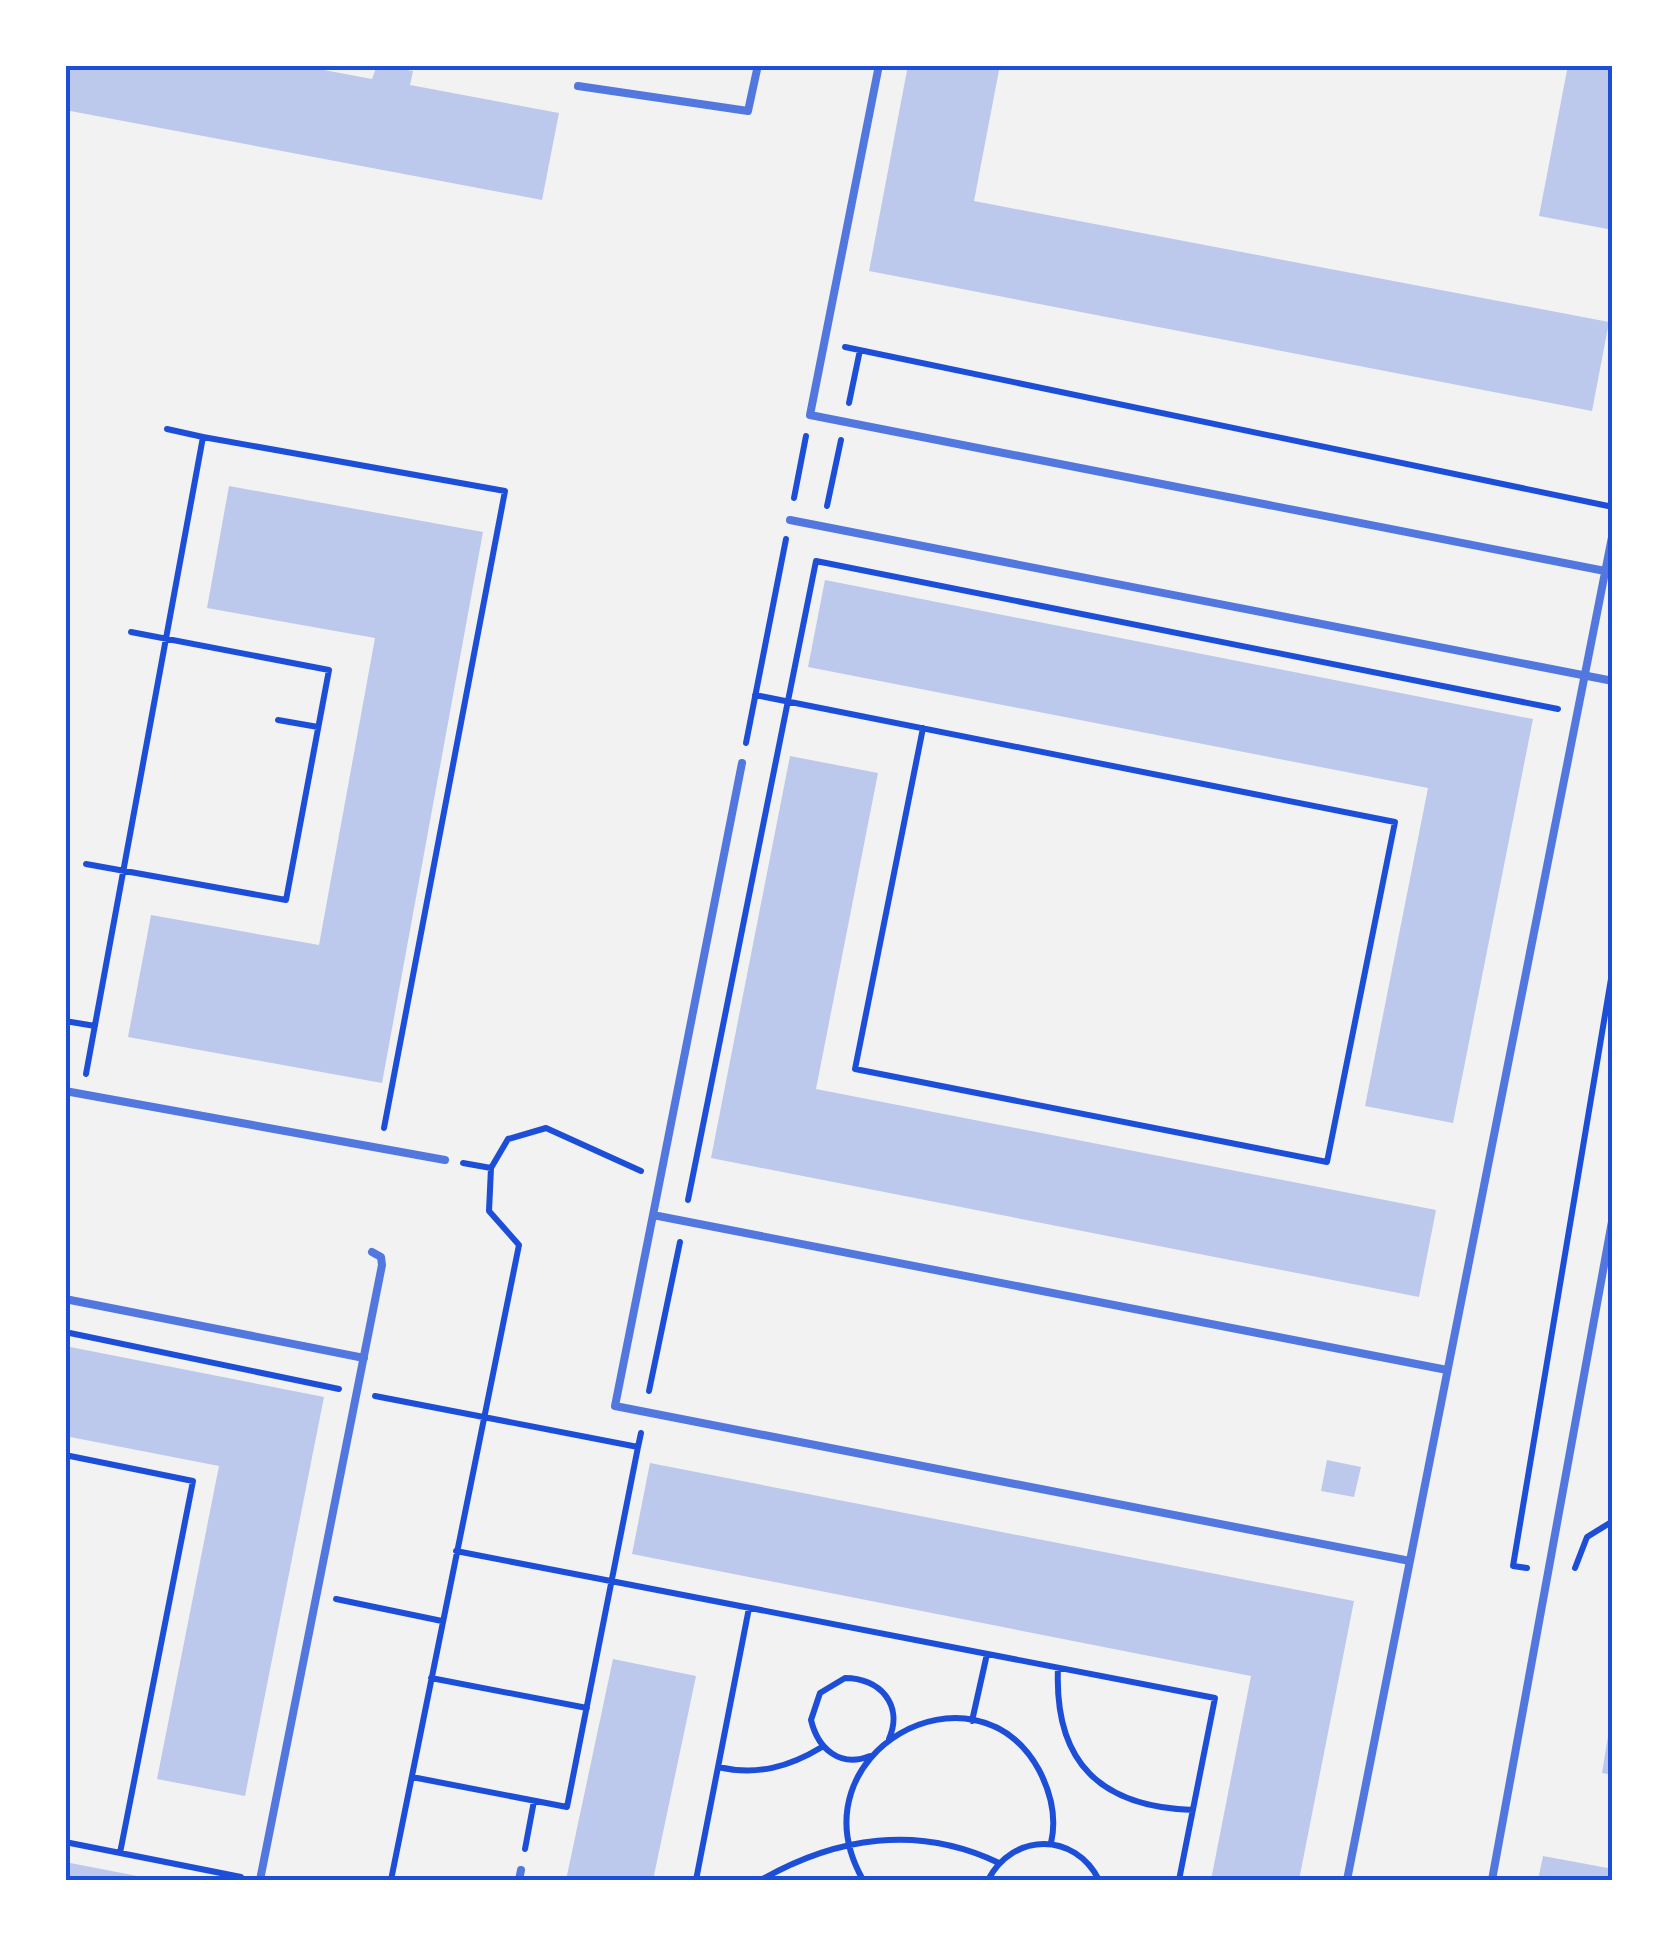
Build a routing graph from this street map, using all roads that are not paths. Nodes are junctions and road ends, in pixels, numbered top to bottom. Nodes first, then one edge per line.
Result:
1 (758, 65) edge
2 (880, 65) edge
3 (578, 86) dead end
4 (790, 520) road end
5 (1613, 532) edge
6 (1605, 571) junction
7 (1584, 675) junction
8 (1613, 681) edge
9 (742, 763) road end
10 (65, 1091) edge
11 (445, 1160) dead end
12 (653, 1216) junction
13 (1613, 1216) edge
14 (372, 1252) dead end
15 (65, 1299) edge
16 (364, 1358) junction
17 (1447, 1370) junction
18 (1410, 1562) junction
19 (259, 1880) edge
20 (1347, 1880) edge
21 (1492, 1880) edge

1 - 3 lane
2 - 6 lane
4 - 7 lane
5 - 6 lane
6 - 7 lane
7 - 8 lane
7 - 17 lane
9 - 12 lane
10 - 11 lane
12 - 17 lane
12 - 18 lane
13 - 21 lane
14 - 16 lane
15 - 16 lane
16 - 19 lane
17 - 18 lane
18 - 20 lane

